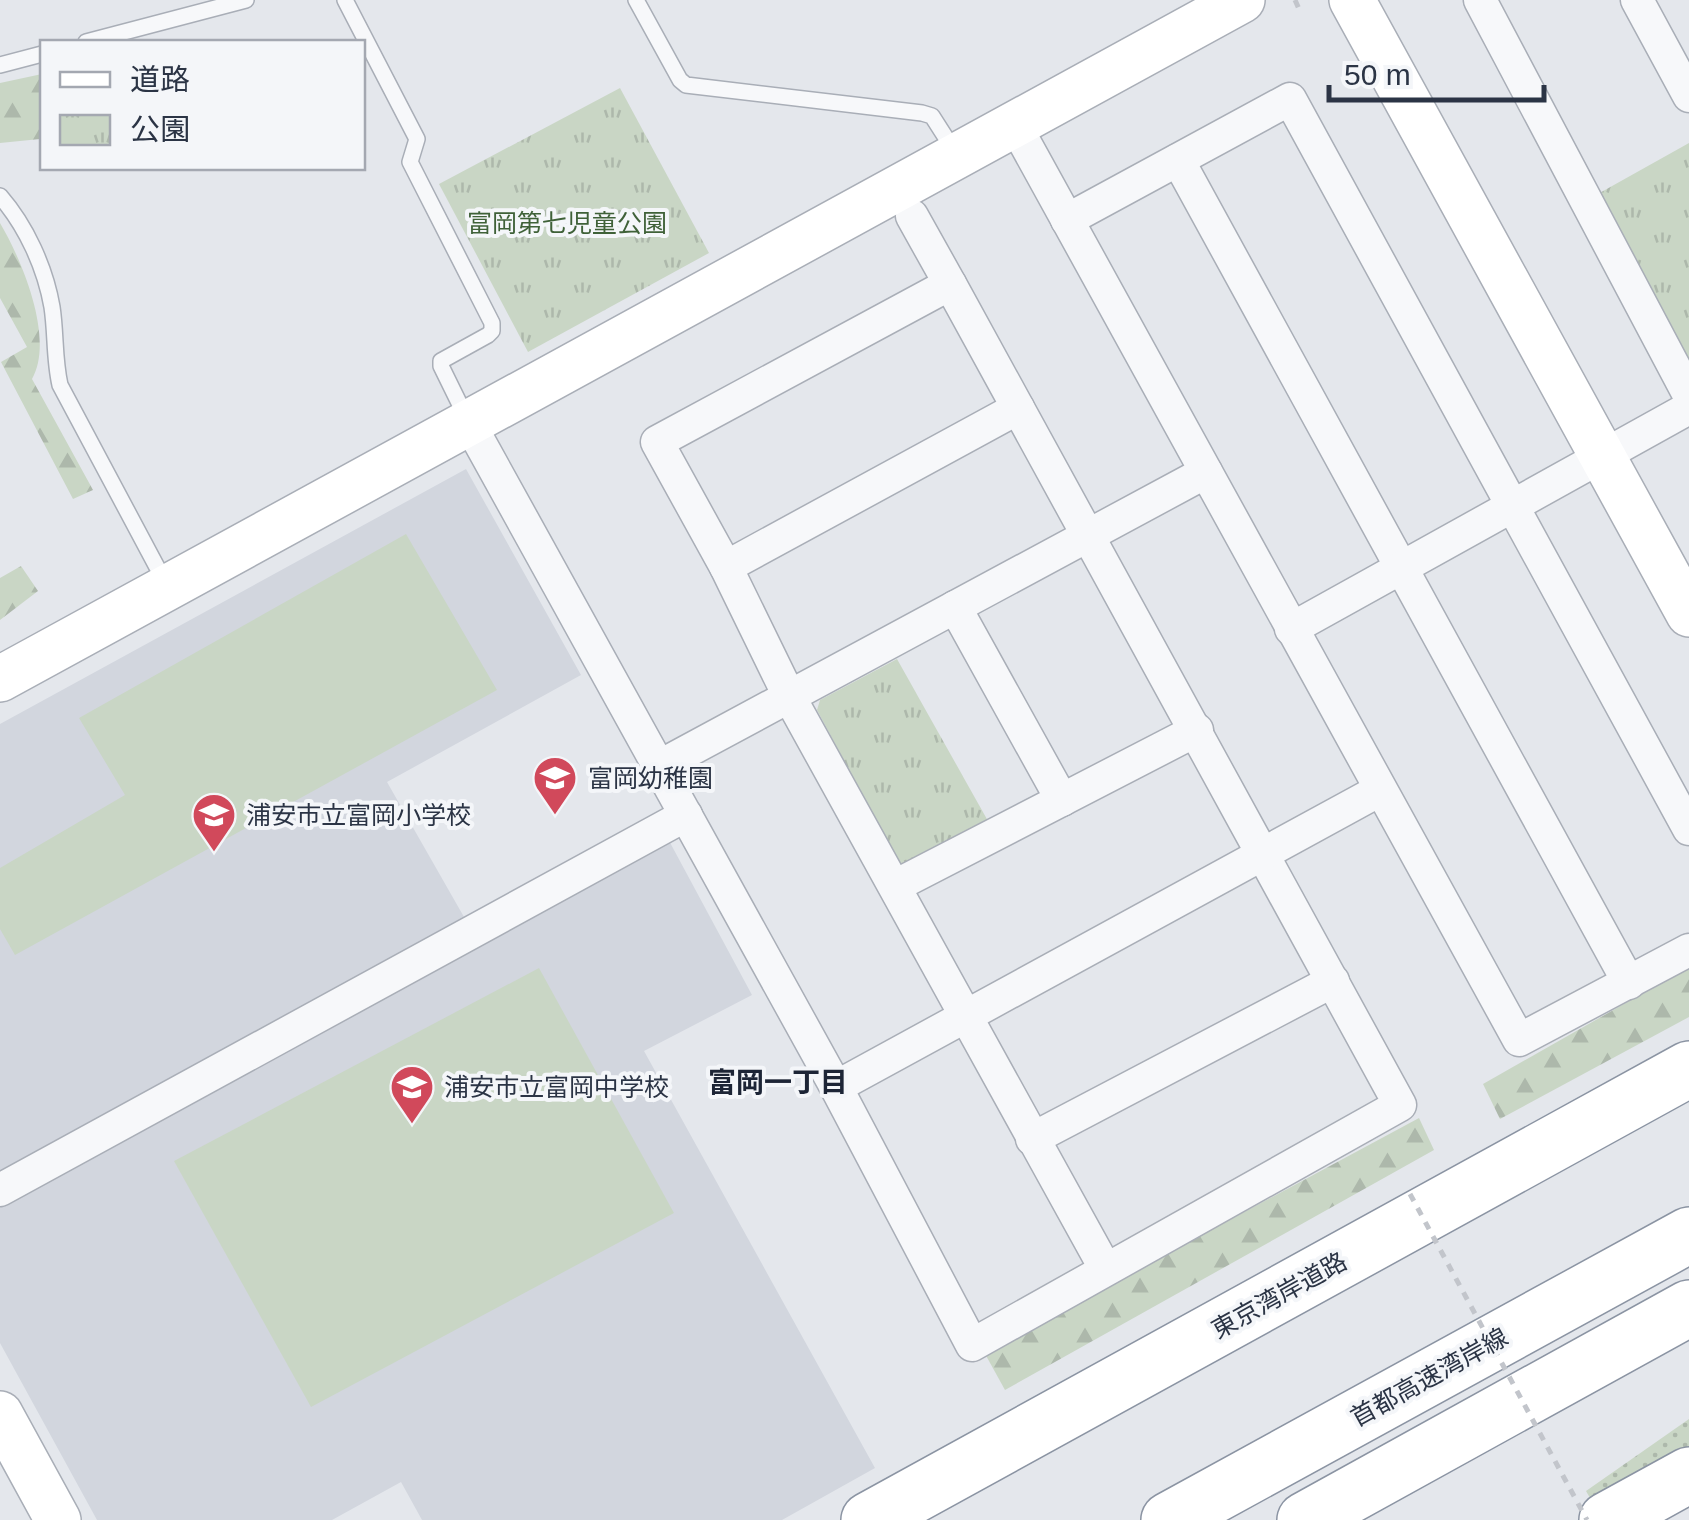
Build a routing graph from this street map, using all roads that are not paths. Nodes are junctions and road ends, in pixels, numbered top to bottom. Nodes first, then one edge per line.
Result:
1 (246, 0) edge
2 (345, 0) edge
3 (636, 0) edge
4 (1242, 0) edge
5 (1352, 0) edge
6 (1480, 0) edge
7 (1637, 0) edge
8 (94, 40) edge
9 (40, 55) edge
10 (0, 65) edge
11 (1689, 96) edge
12 (1015, 124) junction
13 (958, 156) junction
14 (1178, 160) junction
15 (0, 196) edge
16 (912, 216) dead end
17 (1067, 220) junction
18 (950, 284) junction
19 (1689, 395) edge
20 (1018, 408) junction
21 (1689, 408) edge
22 (469, 423) junction
23 (1603, 457) junction
24 (1206, 472) junction
25 (1513, 507) junction
26 (1088, 536) junction
27 (726, 567) junction
28 (1403, 568) junction
29 (168, 587) junction
30 (954, 607) junction
31 (1689, 614) edge
32 (1292, 629) junction
33 (0, 679) edge
34 (789, 696) junction
35 (1197, 730) junction
36 (660, 766) junction
37 (1380, 790) junction
38 (1062, 800) junction
39 (686, 816) junction
40 (1689, 829) edge
41 (1264, 853) junction
42 (895, 886) junction
43 (1689, 950) edge
44 (1333, 981) junction
45 (1629, 983) junction
46 (967, 1015) junction
47 (1689, 1069) edge
48 (836, 1087) junction
49 (1032, 1139) junction
50 (0, 1190) edge
51 (1689, 1235) edge
52 (1105, 1268) junction
53 (1689, 1308) edge
54 (0, 1414) edge
55 (1689, 1475) edge
56 (58, 1520) edge
57 (869, 1520) edge
58 (1169, 1520) edge
59 (1306, 1520) edge
60 (1607, 1520) edge

1 - 8 lane
2 - 22 lane
3 - 13 lane
4 - 12 street
5 - 23 street
6 - 19 street
7 - 11 street
9 - 10 lane
12 - 13 street
12 - 17 street
13 - 22 street
14 - 17 street
14 - 25 street
14 - 28 street
15 - 29 lane
16 - 18 street
17 - 24 street
18 - 20 street
18 - 27 street
20 - 26 street
20 - 27 street
21 - 23 street
22 - 29 street
22 - 36 street
23 - 25 street
23 - 31 street
24 - 26 street
24 - 32 street
25 - 28 street
25 - 40 street
26 - 30 street
26 - 35 street
27 - 34 street
28 - 32 street
28 - 45 street
29 - 33 street
30 - 34 street
30 - 38 street
32 - 37 street
34 - 36 street
34 - 42 street
35 - 38 street
35 - 41 street
36 - 39 street
37 - 41 street
37 - 45 street
38 - 42 street
39 - 48 street
39 - 50 street
41 - 44 street
41 - 46 street
42 - 46 street
43 - 45 street
44 - 49 street
44 - 52 street
46 - 48 street
46 - 49 street
47 - 57 highway, 東京湾岸道路
48 - 52 street
49 - 52 street
51 - 58 highway, 首都高速湾岸線
53 - 59 highway
54 - 56 street
55 - 60 highway

